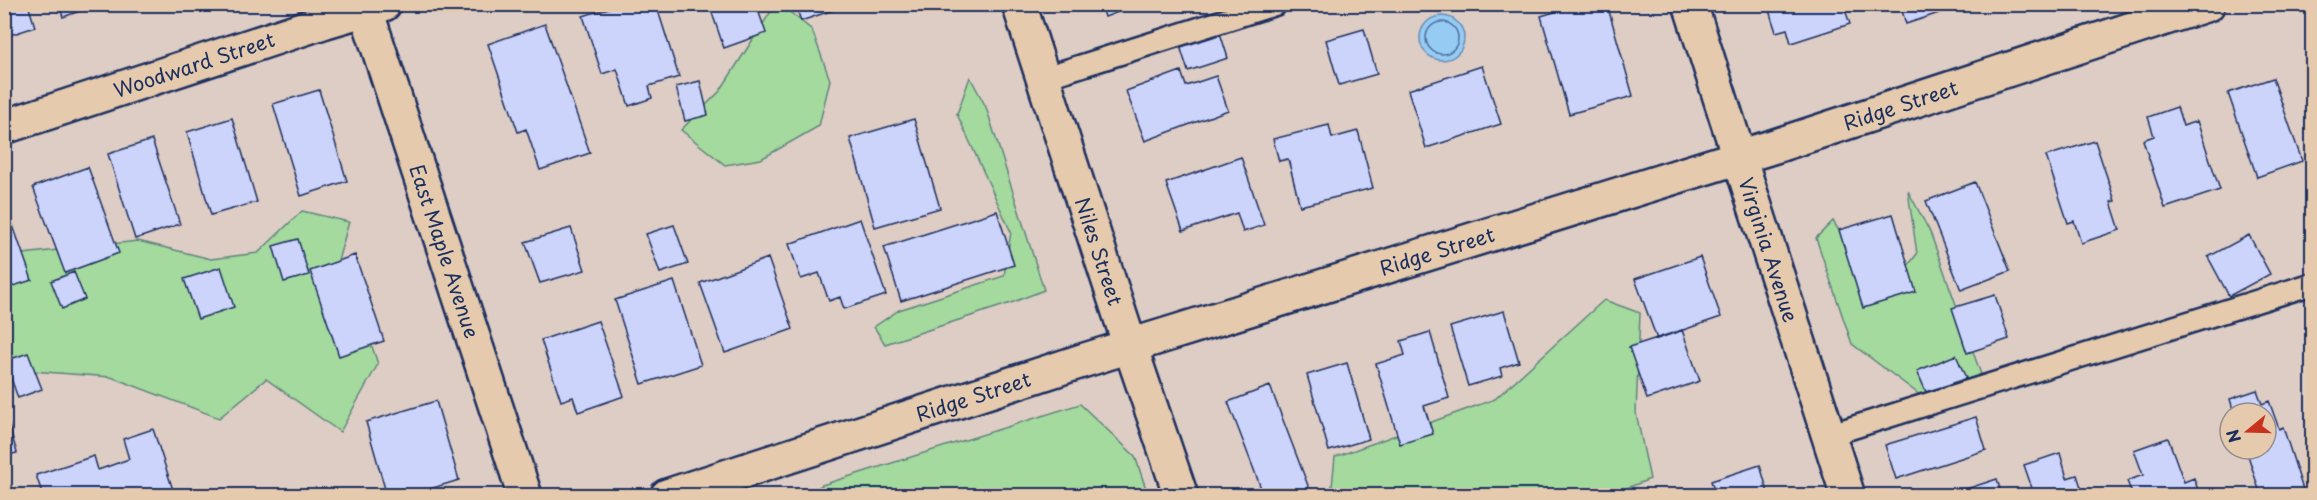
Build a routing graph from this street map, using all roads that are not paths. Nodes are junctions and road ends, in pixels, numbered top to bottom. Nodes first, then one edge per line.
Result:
1 (1018, 4) edge
2 (1276, 4) edge
3 (1689, 4) edge
4 (2208, 4) edge
5 (371, 6) edge
6 (1043, 78) junction
7 (4, 127) edge
8 (1739, 157) junction
9 (2313, 284) edge
10 (1130, 346) junction
11 (1829, 435) junction
12 (525, 495) edge
13 (667, 495) edge
14 (1180, 495) edge
15 (1848, 495) edge

1 - 6 street, Niles Street
2 - 6 lane
3 - 8 street, Virginia Avenue
4 - 8 street, Ridge Street
5 - 7 street, Woodward Street
5 - 12 street, East Maple Avenue
6 - 10 street, Niles Street
8 - 10 street, Ridge Street
8 - 11 street, Virginia Avenue
9 - 11 lane
10 - 13 street, Ridge Street
10 - 14 street, Niles Street
11 - 15 street, Virginia Avenue

